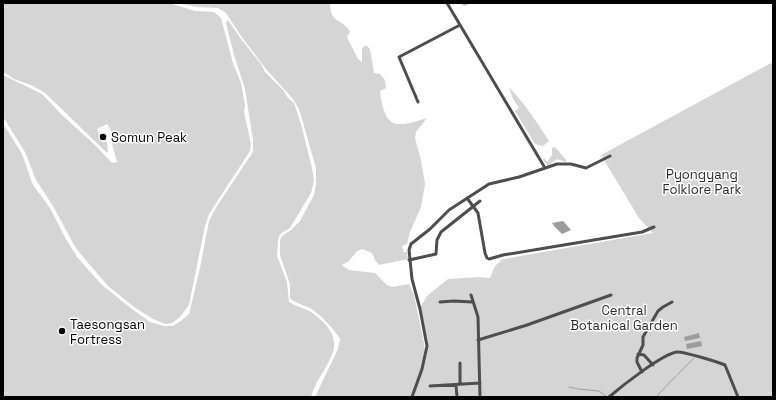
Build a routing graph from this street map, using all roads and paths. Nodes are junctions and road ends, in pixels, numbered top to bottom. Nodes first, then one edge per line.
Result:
1 (447, 3) edge
2 (460, 25) junction
3 (418, 102) dead end
4 (610, 156) dead end
5 (545, 168) junction
6 (467, 198) junction
7 (480, 201) dead end
8 (473, 206) junction
9 (654, 226) dead end
10 (409, 260) junction
11 (611, 294) dead end
12 (471, 295) dead end
13 (440, 302) dead end
14 (472, 302) junction
15 (672, 302) dead end
16 (478, 340) junction
17 (638, 354) junction
18 (460, 363) dead end
19 (653, 364) junction
20 (642, 372) junction
21 (480, 383) junction
22 (460, 384) junction
23 (456, 385) junction
24 (430, 386) dead end
25 (412, 397) edge
26 (457, 397) edge
27 (480, 397) edge
28 (609, 397) edge
29 (738, 397) edge

1 - 2 street
2 - 3 street
2 - 5 street
4 - 5 street
5 - 6 street
6 - 8 street
6 - 10 street
7 - 8 street
8 - 9 street
8 - 10 street
10 - 25 street
11 - 16 street
12 - 14 street
13 - 14 street
14 - 16 street
15 - 17 street
16 - 21 street
17 - 19 street
17 - 20 street
18 - 22 street
19 - 20 street
19 - 29 street
20 - 28 street
21 - 22 street
21 - 27 street
22 - 23 street
23 - 24 street
23 - 26 street

